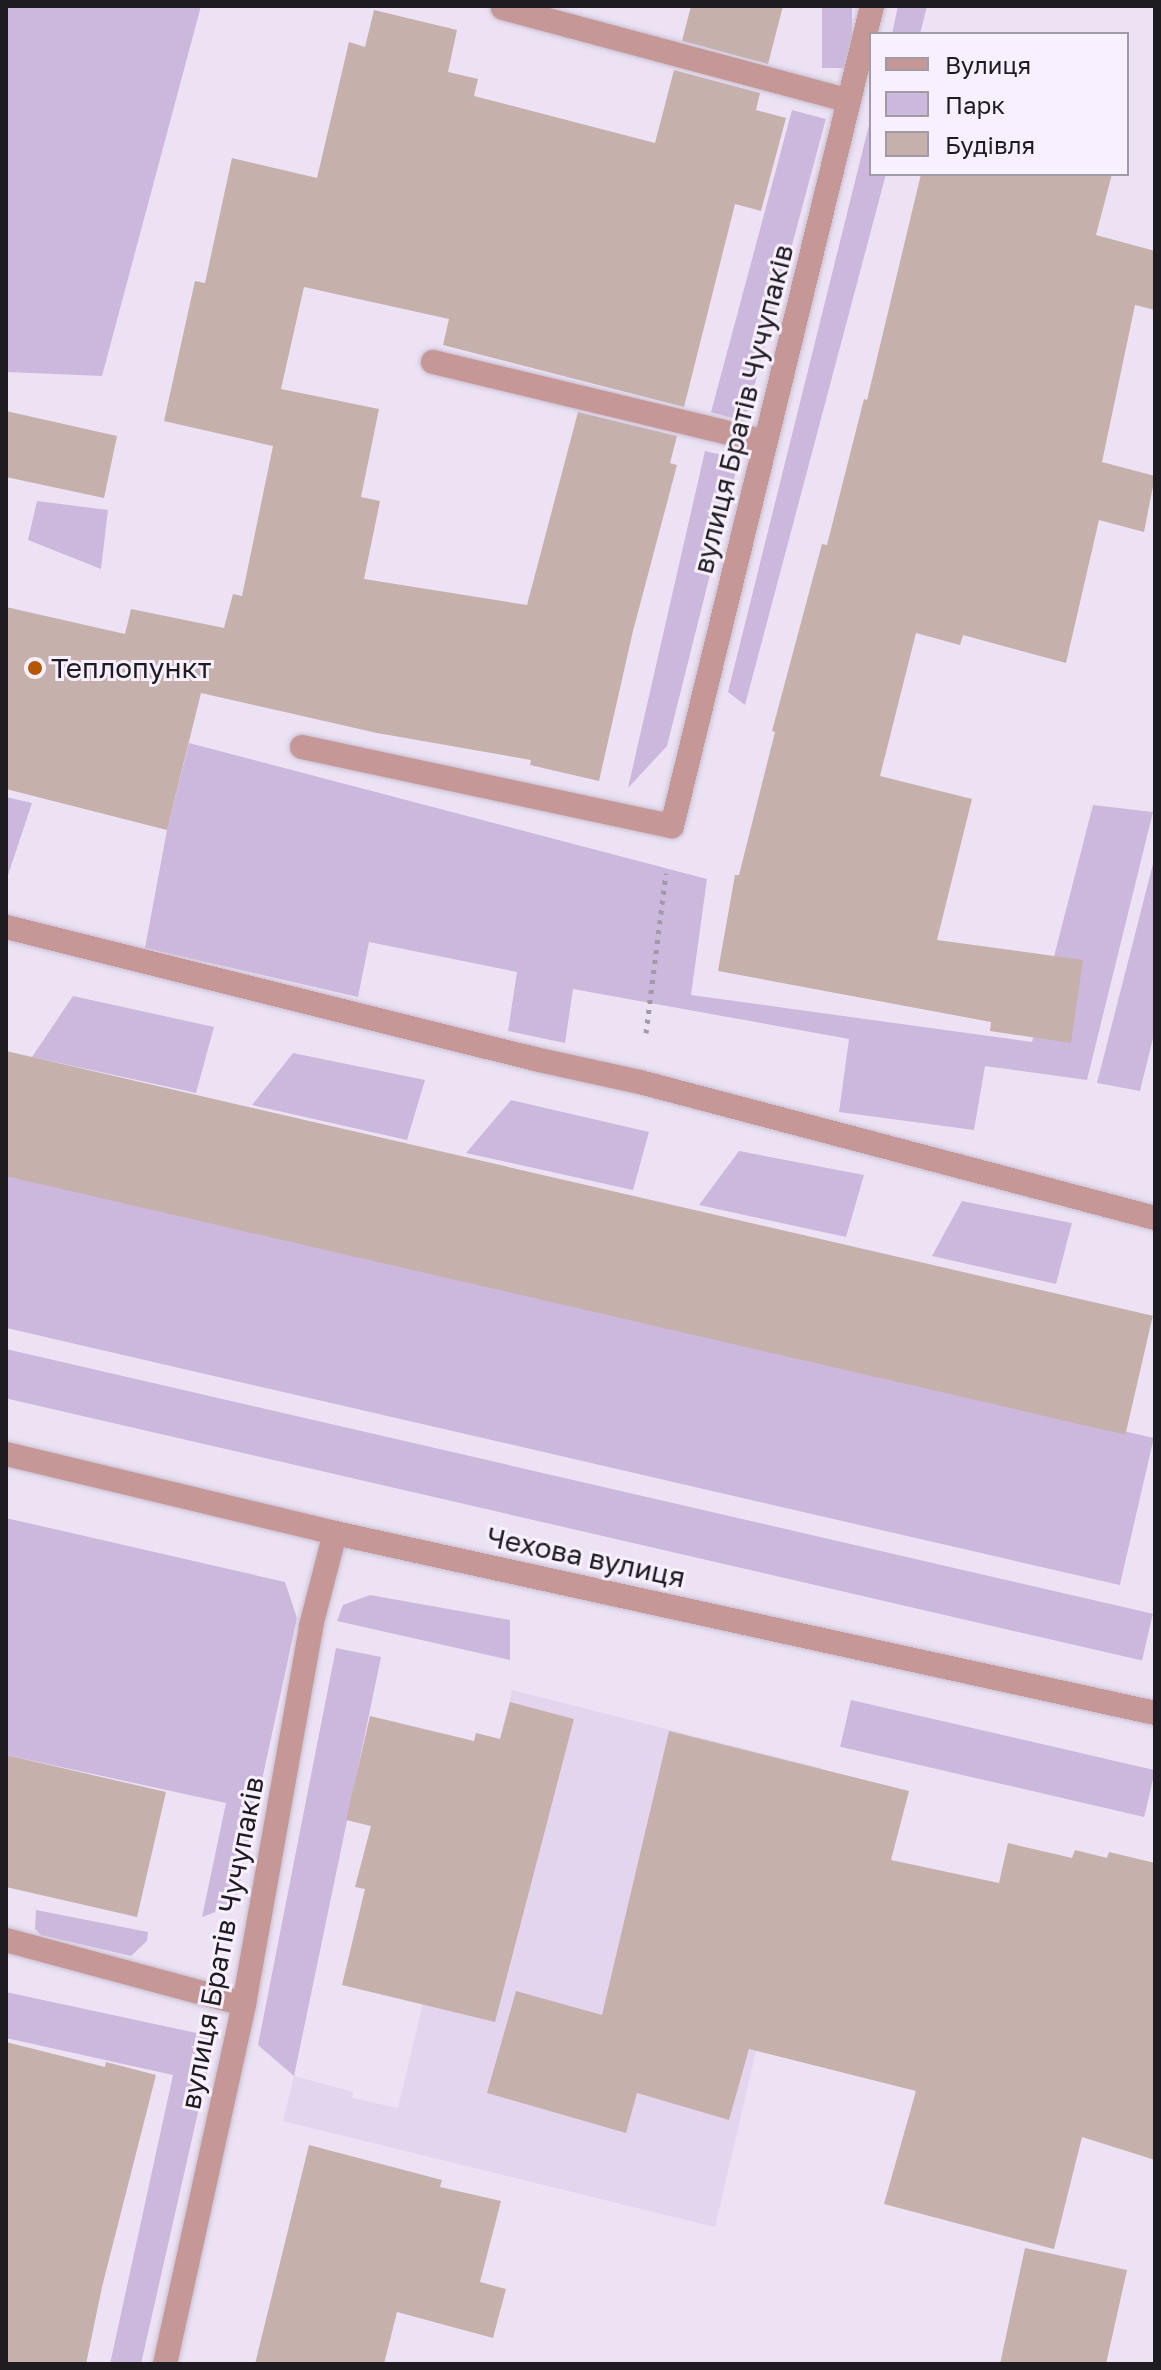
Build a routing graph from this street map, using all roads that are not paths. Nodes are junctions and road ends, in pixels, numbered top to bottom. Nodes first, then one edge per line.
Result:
1 (872, 6) edge
2 (503, 8) dead end
3 (849, 101) junction
4 (433, 362) dead end
5 (766, 442) junction
6 (302, 747) dead end
7 (6, 927) edge
8 (1155, 1218) edge
9 (6, 1454) edge
10 (335, 1533) junction
11 (1155, 1713) edge
12 (6, 1940) edge
13 (244, 2004) junction
14 (165, 2364) edge

1 - 3 street, вулиця Братів Чучупаків
2 - 3 street
3 - 5 street, вулиця Братів Чучупаків
4 - 5 street
5 - 6 street, вулиця Братів Чучупаків
7 - 8 street
9 - 10 street, Чехова вулиця
10 - 11 street, Чехова вулиця
10 - 13 street, вулиця Братів Чучупаків
12 - 13 street
13 - 14 street, вулиця Братів Чучупаків

